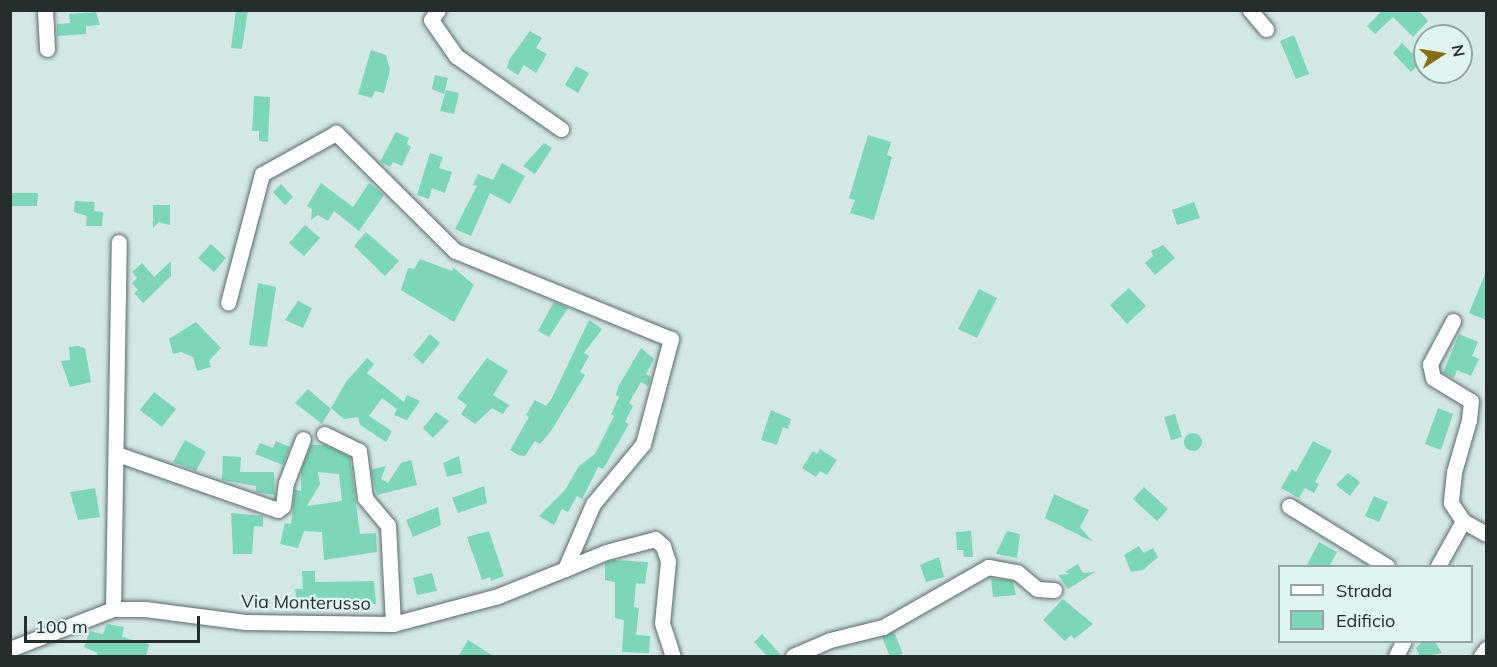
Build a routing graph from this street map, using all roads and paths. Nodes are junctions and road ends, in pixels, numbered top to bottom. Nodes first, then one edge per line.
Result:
1 (45, 10) edge
2 (438, 10) edge
3 (1250, 10) edge
4 (1266, 29) dead end
5 (47, 50) dead end
6 (561, 129) dead end
7 (119, 242) dead end
8 (228, 303) dead end
9 (1453, 321) dead end
10 (324, 434) dead end
11 (303, 439) dead end
12 (117, 454) junction
13 (1289, 506) dead end
14 (1463, 521) junction
15 (1486, 534) edge
16 (1384, 565) edge
17 (1439, 565) edge
18 (566, 569) junction
19 (1054, 590) dead end
20 (113, 609) junction
21 (393, 624) junction
22 (1403, 643) edge
23 (10, 649) edge
24 (1486, 649) edge
25 (673, 657) edge
26 (793, 657) edge
27 (1396, 657) edge
28 (1481, 657) edge

1 - 5 street
2 - 6 street
3 - 4 street
7 - 12 street
8 - 18 street
9 - 14 street
10 - 21 street
11 - 12 street
12 - 20 street
13 - 16 street
14 - 15 street
14 - 17 street
18 - 21 street, Via Monterusso
18 - 25 street, Via Monterusso
19 - 26 street
20 - 21 street, Via Monterusso
20 - 23 street, Via Monterusso
22 - 27 street
24 - 28 street

